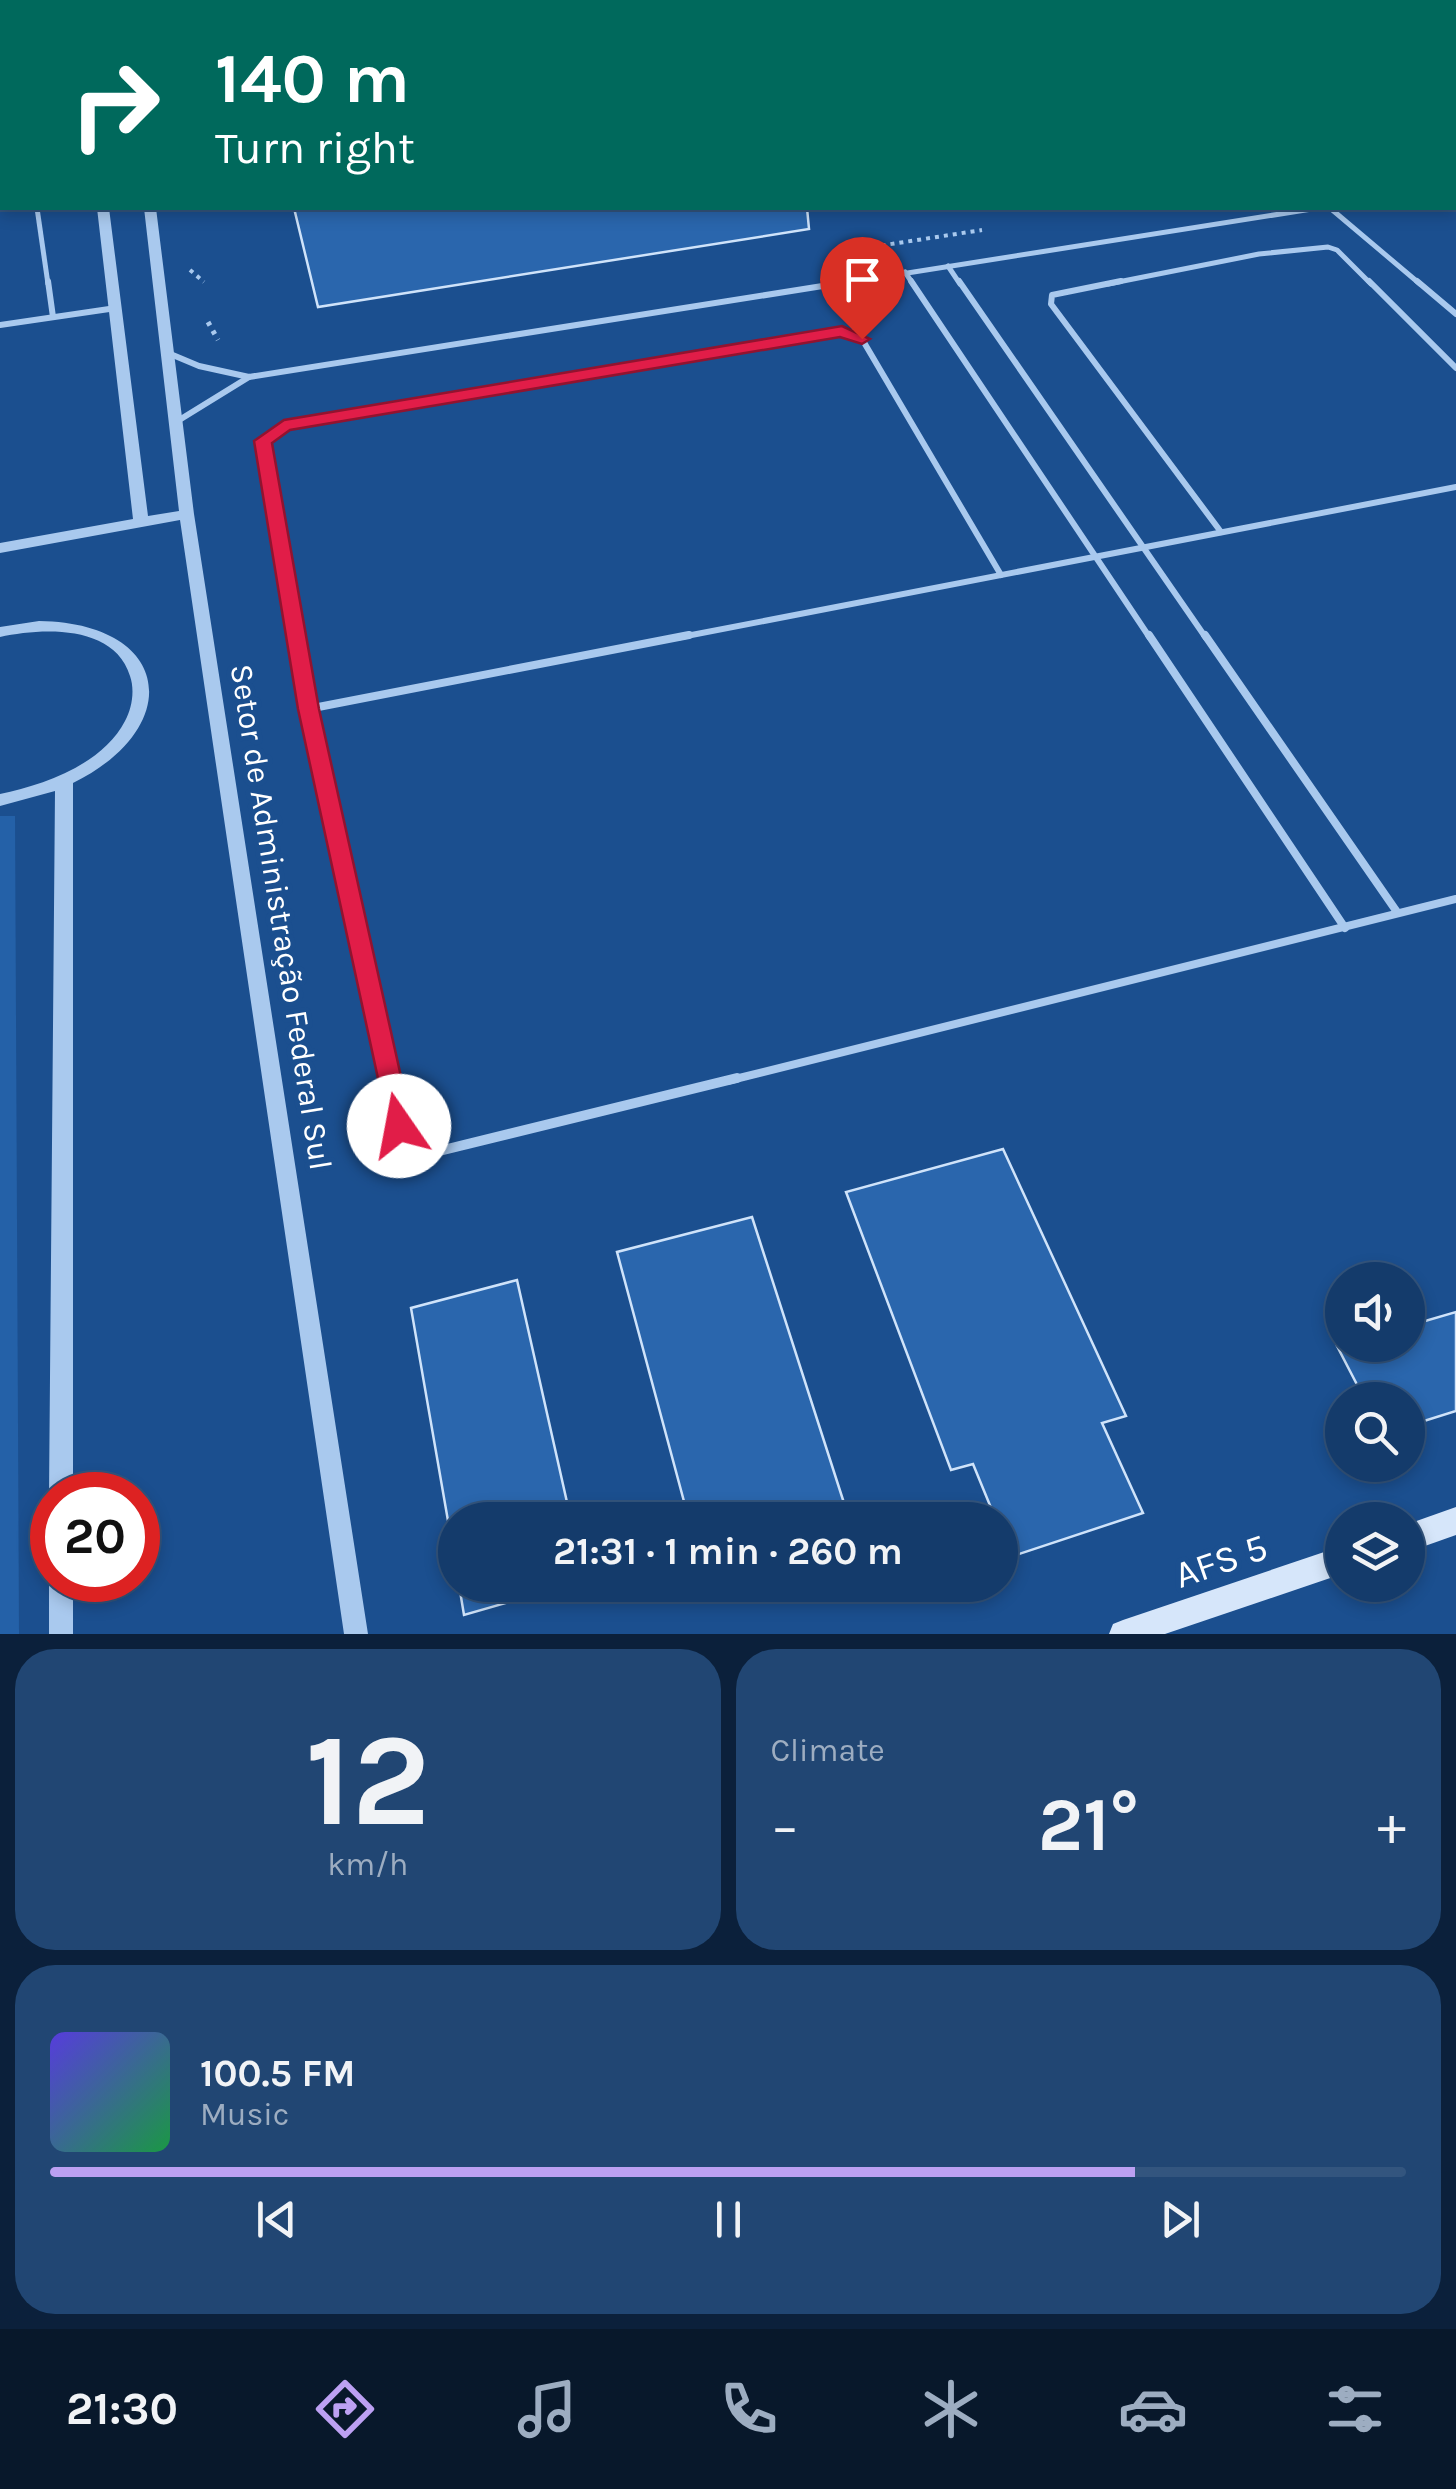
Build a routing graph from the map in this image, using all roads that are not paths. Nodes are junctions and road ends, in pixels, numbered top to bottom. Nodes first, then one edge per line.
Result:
1 (37, 210) edge
2 (103, 210) edge
3 (150, 210) edge
4 (1305, 210) edge
5 (1332, 210) edge
6 (948, 266) junction
7 (905, 272) junction
8 (116, 308) junction
9 (1456, 314) edge
10 (53, 317) junction
11 (0, 324) edge
12 (168, 353) junction
13 (1456, 368) edge
14 (250, 377) junction
15 (176, 422) junction
16 (1456, 487) edge
17 (188, 514) junction
18 (140, 522) junction
19 (1220, 532) junction
20 (0, 548) edge
21 (1144, 548) junction
22 (1096, 557) junction
23 (1001, 575) junction
24 (0, 632) edge
25 (308, 709) junction
26 (64, 782) junction
27 (0, 800) edge
28 (1456, 898) edge
29 (1397, 912) junction
30 (1345, 928) junction
31 (62, 1472) edge
32 (1456, 1521) edge
33 (1425, 1532) edge
34 (1325, 1566) edge
35 (61, 1602) edge
36 (61, 1634) edge
37 (356, 1634) edge
38 (1123, 1634) edge

1 - 10 lane
2 - 8 street
3 - 12 street, Setor de Administração Federal Sul
4 - 6 lane
5 - 9 lane
6 - 7 lane
6 - 21 lane
7 - 14 lane
7 - 22 lane
8 - 10 lane
8 - 18 street
10 - 11 lane
12 - 14 lane
12 - 15 street, Setor de Administração Federal Sul
13 - 19 lane
14 - 15 lane
15 - 17 street, Setor de Administração Federal Sul
16 - 19 lane
17 - 18 street
17 - 37 street, Setor de Administração Federal Sul
18 - 20 street
19 - 21 lane
21 - 22 lane
21 - 29 lane
22 - 23 lane
22 - 30 lane
23 - 25 lane
23 - 25 lane
24 - 26 street
25 - 30 lane
26 - 27 street
26 - 31 street
28 - 29 lane
29 - 30 lane
32 - 33 main road
34 - 38 main road, AFS 5
35 - 36 street

